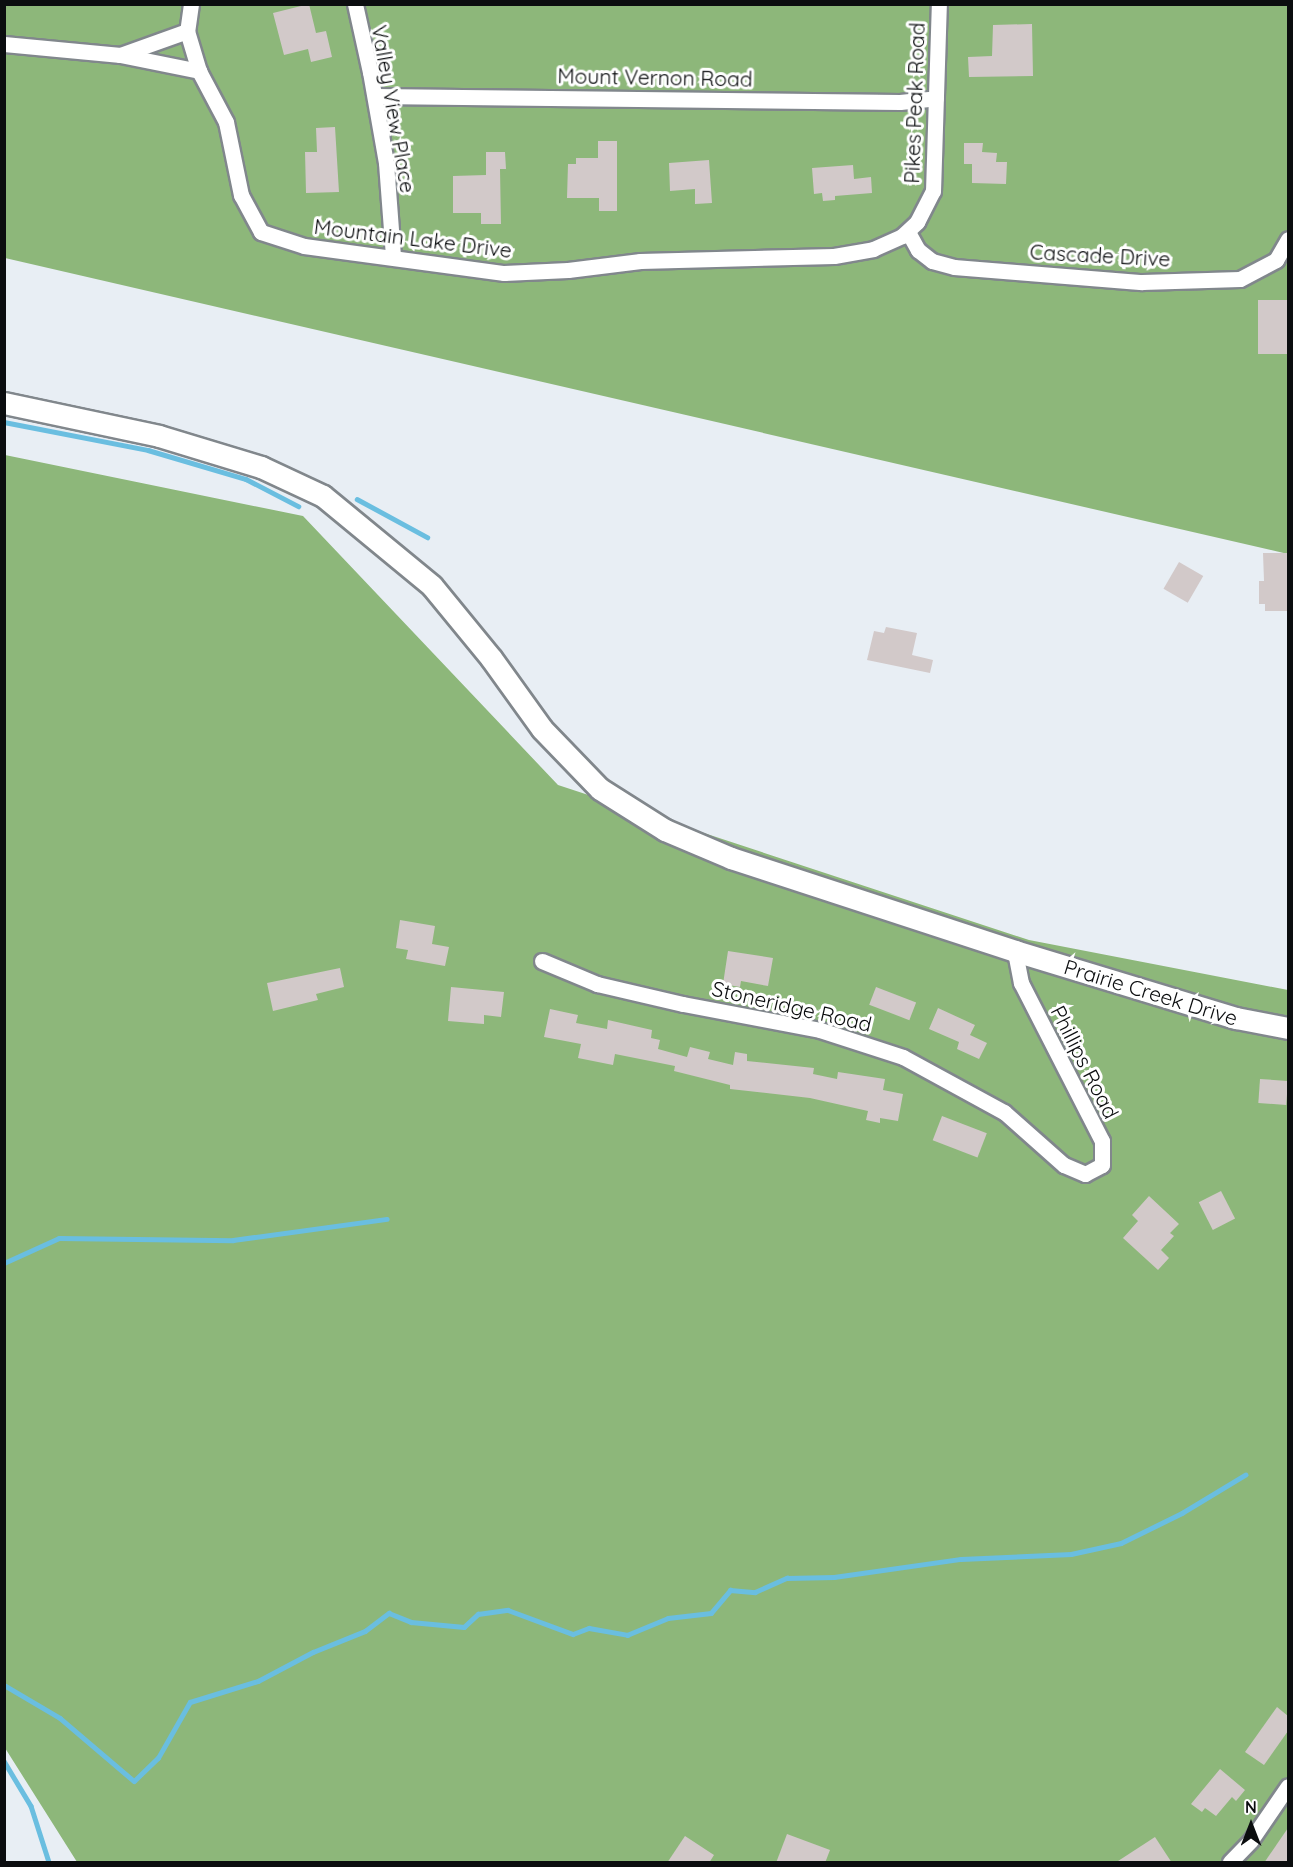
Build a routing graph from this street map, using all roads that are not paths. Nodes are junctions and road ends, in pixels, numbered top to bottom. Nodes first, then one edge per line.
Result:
1 (191, 4) edge
2 (355, 4) edge
3 (939, 4) edge
4 (187, 31) junction
5 (4, 44) edge
6 (120, 55) junction
7 (199, 71) junction
8 (375, 96) junction
9 (936, 98) junction
10 (908, 232) junction
11 (1288, 238) edge
12 (393, 257) junction
13 (4, 403) edge
14 (1015, 951) junction
15 (542, 961) dead end
16 (1288, 1028) edge
17 (1102, 1158) joint
18 (1288, 1786) edge
19 (1230, 1863) edge

1 - 4 street, Mountain Lake Drive
2 - 8 street, Valley View Place
3 - 9 street, Pikes Peak Road
4 - 6 street
4 - 7 street, Mountain Lake Drive
5 - 6 street
6 - 7 street
7 - 12 street, Mountain Lake Drive
8 - 9 street, Mount Vernon Road
8 - 12 street, Valley View Place
9 - 10 street, Pikes Peak Road
10 - 11 street, Cascade Drive
10 - 12 street, Mountain Lake Drive
13 - 14 main road, Prairie Creek Drive
14 - 16 main road, Prairie Creek Drive
14 - 17 street, Phillips Road
15 - 17 street, Stoneridge Road
18 - 19 street

